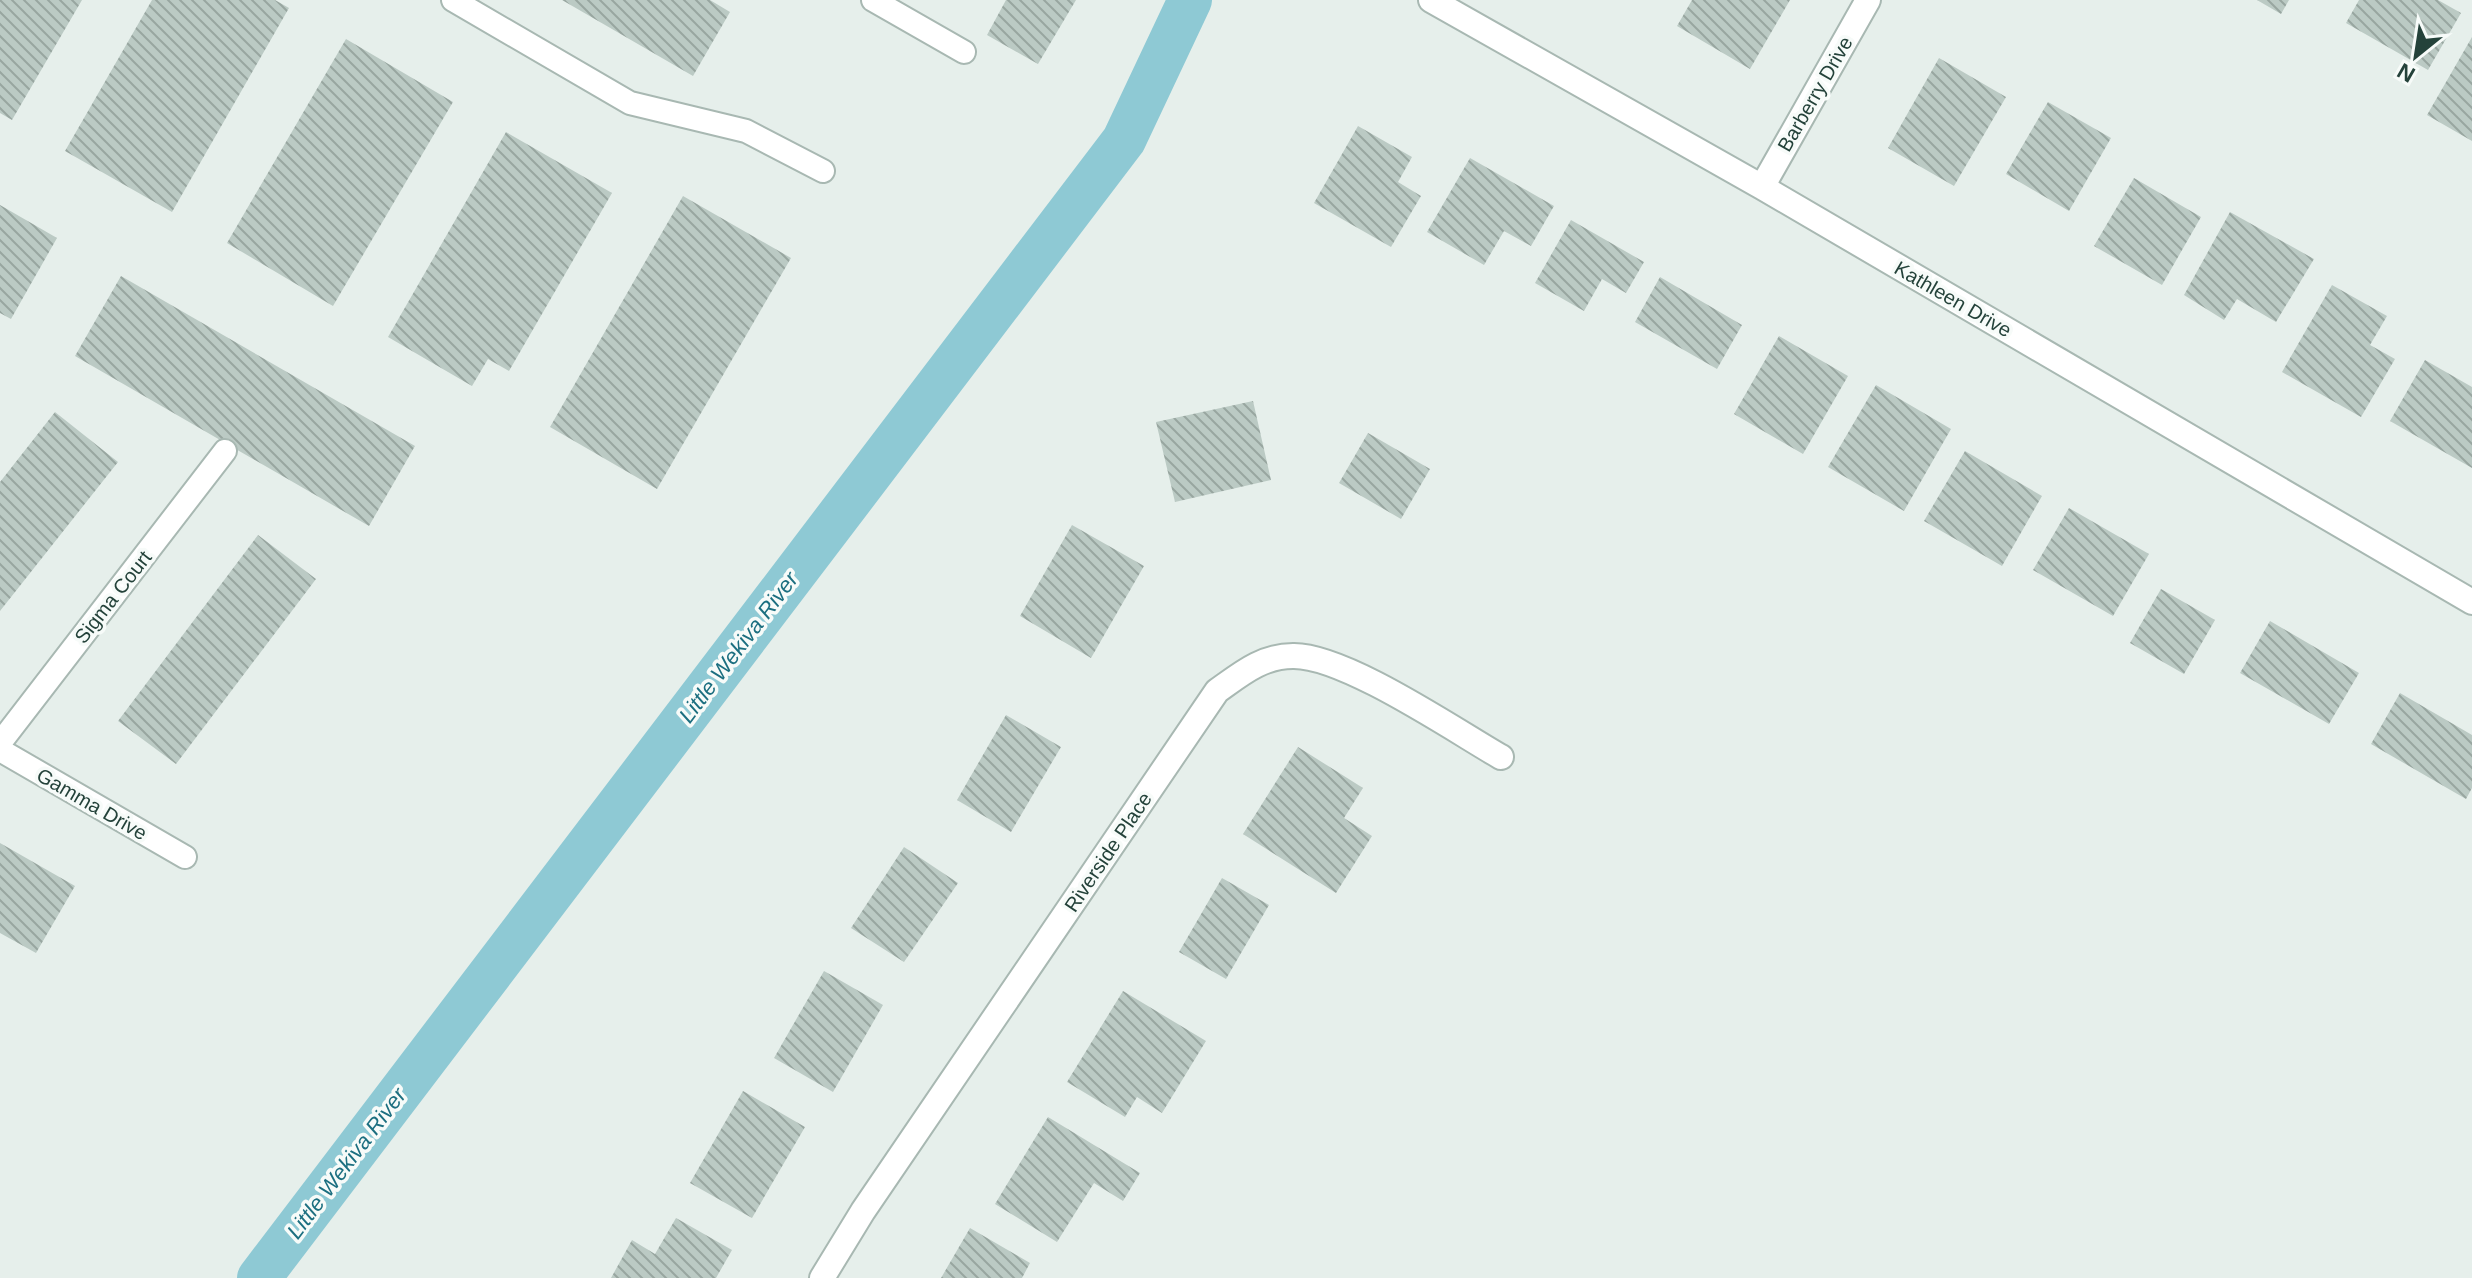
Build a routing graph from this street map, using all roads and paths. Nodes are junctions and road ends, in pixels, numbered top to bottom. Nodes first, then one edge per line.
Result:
1 (453, 0) edge
2 (873, 0) edge
3 (1431, 0) edge
4 (1868, 0) edge
5 (964, 52) dead end
6 (823, 171) dead end
7 (1762, 187) junction
8 (225, 451) dead end
9 (2472, 602) edge
10 (0, 743) edge
11 (0, 750) edge
12 (1501, 757) dead end
13 (185, 857) dead end
14 (822, 1278) edge

1 - 6 lane
2 - 5 lane
3 - 7 street, Kathleen Drive
4 - 7 street, Barberry Drive
7 - 9 street, Kathleen Drive
8 - 10 lane, Sigma Court
11 - 13 lane, Gamma Drive
12 - 14 street, Riverside Place

